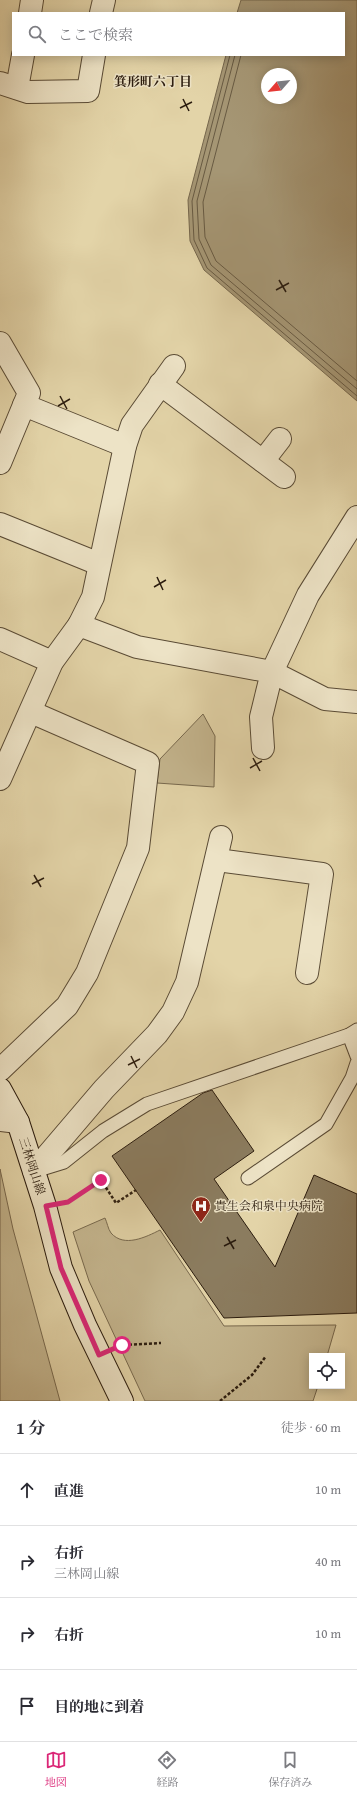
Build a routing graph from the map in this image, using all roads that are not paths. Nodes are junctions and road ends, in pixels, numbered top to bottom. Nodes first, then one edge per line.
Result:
1 (32, 0) edge
2 (104, 0) edge
3 (30, 12) edge
4 (101, 12) edge
5 (22, 56) edge
6 (94, 56) edge
7 (4, 84) edge
8 (0, 343) edge
9 (174, 366) dead end
10 (160, 384) junction
11 (24, 405) junction
12 (280, 439) dead end
13 (125, 446) junction
14 (263, 461) junction
15 (0, 463) edge
16 (284, 477) dead end
17 (357, 517) edge
18 (0, 524) edge
19 (99, 564) junction
20 (79, 625) junction
21 (0, 639) edge
22 (52, 662) junction
23 (272, 672) junction
24 (357, 702) edge
25 (30, 712) junction
26 (263, 748) dead end
27 (0, 779) edge
28 (220, 837) dead end
29 (216, 860) junction
30 (307, 973) dead end
31 (353, 1033) edge
32 (357, 1056) edge
33 (357, 1063) edge
34 (0, 1070) edge
35 (0, 1089) edge
36 (9, 1121) edge
37 (34, 1171) junction
38 (248, 1178) dead end
39 (122, 1401) edge

1 - 3 street
2 - 4 street
5 - 7 street
6 - 7 street
8 - 11 street
9 - 10 street
10 - 13 street
10 - 14 street
11 - 13 street
11 - 15 street
12 - 14 street
13 - 19 street
14 - 16 street
17 - 23 street
18 - 19 street
19 - 20 street
20 - 22 street
20 - 23 street
21 - 22 street
22 - 25 street
23 - 24 street
23 - 26 street
25 - 27 street
25 - 34 street
28 - 29 street
29 - 30 street
29 - 37 street
31 - 32 lane
31 - 37 lane
33 - 38 lane
35 - 36 street, 三林岡山線
36 - 37 street, 三林岡山線
37 - 39 street, 三林岡山線

